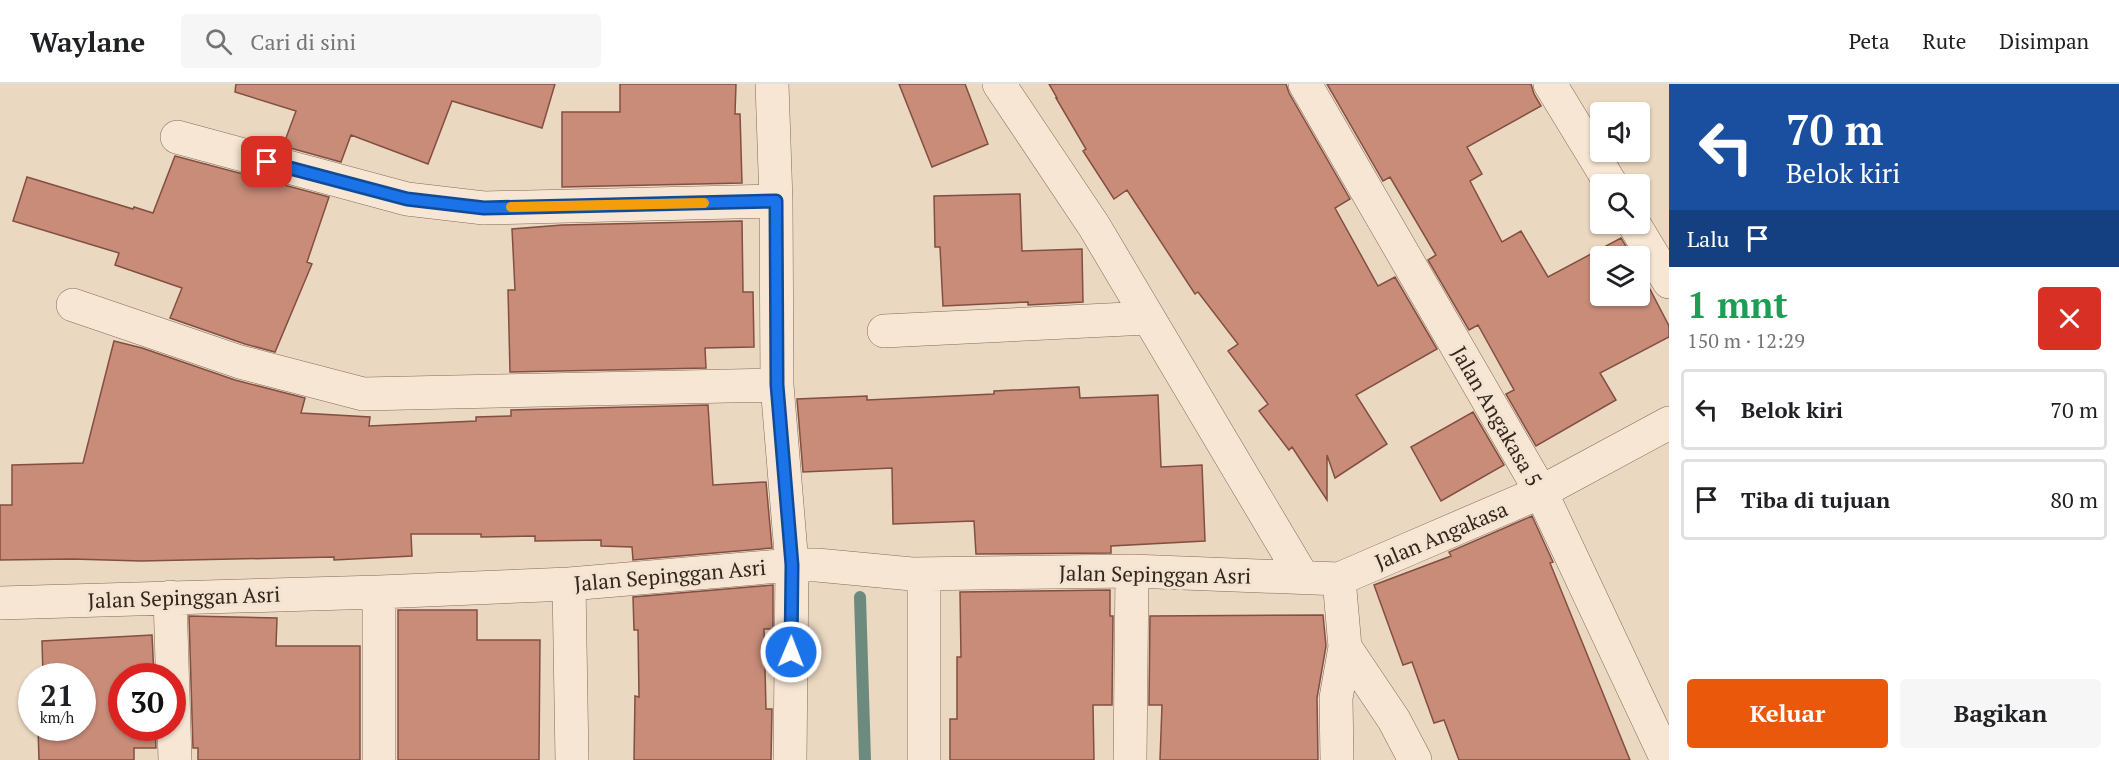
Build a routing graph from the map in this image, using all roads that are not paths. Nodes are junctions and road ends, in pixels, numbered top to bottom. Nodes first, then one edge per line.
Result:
1 (772, 84) edge
2 (999, 84) edge
3 (1305, 84) edge
4 (1550, 84) edge
5 (177, 137) dead end
6 (1605, 174) edge
7 (776, 201) junction
8 (1640, 234) edge
9 (1669, 282) edge
10 (73, 305) dead end
11 (1148, 318) junction
12 (884, 331) dead end
13 (777, 385) junction
14 (1669, 423) edge
15 (1541, 492) junction
16 (805, 565) junction
17 (1132, 572) junction
18 (918, 574) junction
19 (1302, 576) junction
20 (1339, 579) junction
21 (569, 584) junction
22 (379, 592) junction
23 (170, 597) junction
24 (0, 603) edge
25 (1345, 647) junction
26 (175, 760) edge
27 (379, 760) edge
28 (572, 760) edge
29 (790, 760) edge
30 (924, 760) edge
31 (1130, 760) edge
32 (1337, 760) edge
33 (1414, 760) edge
34 (1667, 760) edge

1 - 7 street
2 - 11 street
3 - 15 street, Jalan Angakasa 5
4 - 6 street
5 - 7 street
7 - 13 street
8 - 9 street
10 - 13 street
11 - 12 street
11 - 19 street
13 - 16 street
14 - 15 street, Jalan Angakasa
15 - 20 street, Jalan Angakasa
15 - 34 street, Jalan Angakasa 5
16 - 18 street, Jalan Sepinggan Asri
16 - 21 street, Jalan Sepinggan Asri
16 - 29 street
17 - 18 street, Jalan Sepinggan Asri
17 - 19 street, Jalan Sepinggan Asri
17 - 31 street
18 - 30 street
19 - 20 street, Jalan Sepinggan Asri
20 - 25 street
21 - 22 street, Jalan Sepinggan Asri
21 - 28 street
22 - 23 street, Jalan Sepinggan Asri
22 - 27 street
23 - 24 street, Jalan Sepinggan Asri
23 - 26 street
25 - 32 street
25 - 33 street

